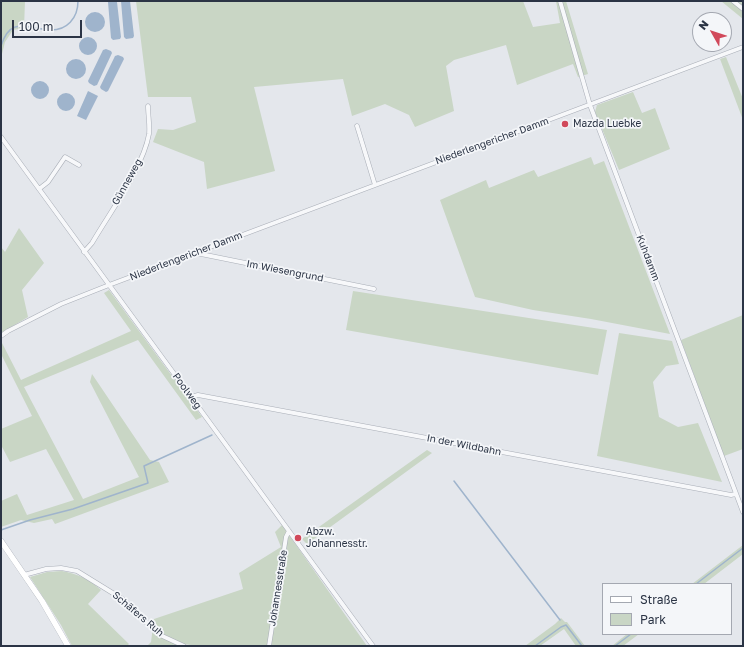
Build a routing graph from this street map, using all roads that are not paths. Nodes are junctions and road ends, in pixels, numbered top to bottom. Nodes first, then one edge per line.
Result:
1 (560, 1) edge
2 (733, 1) edge
3 (743, 9) edge
4 (743, 47) edge
5 (590, 105) junction
6 (148, 106) dead end
7 (358, 126) dead end
8 (1, 137) edge
9 (79, 165) dead end
10 (375, 185) junction
11 (40, 189) junction
12 (84, 252) junction
13 (195, 253) junction
14 (109, 285) junction
15 (374, 289) dead end
16 (1, 336) edge
17 (191, 397) junction
18 (736, 494) junction
19 (743, 512) edge
20 (289, 531) junction
21 (1, 541) edge
22 (24, 575) junction
23 (68, 646) edge
24 (184, 646) edge
25 (269, 646) edge
26 (372, 646) edge

1 - 5 street, Kuhdamm
2 - 3 street
4 - 5 street, Niederlengericher Damm
5 - 10 street, Niederlengericher Damm
5 - 18 street, Kuhdamm
6 - 12 street, Günneweg
7 - 10 street
8 - 11 street, Poolweg
9 - 11 street
10 - 13 street, Niederlengericher Damm
11 - 12 street, Poolweg
12 - 14 street, Poolweg
13 - 14 street, Niederlengericher Damm
13 - 15 street, Im Wiesengrund
14 - 16 street, Niederlengericher Damm
14 - 17 street, Poolweg
17 - 18 street, In der Wildbahn
17 - 20 street, Poolweg
18 - 19 street, Kuhdamm
20 - 25 street, Johannesstraße
20 - 26 street, Poolweg
21 - 22 main road
22 - 23 main road
22 - 24 street, Schäfers Ruh

